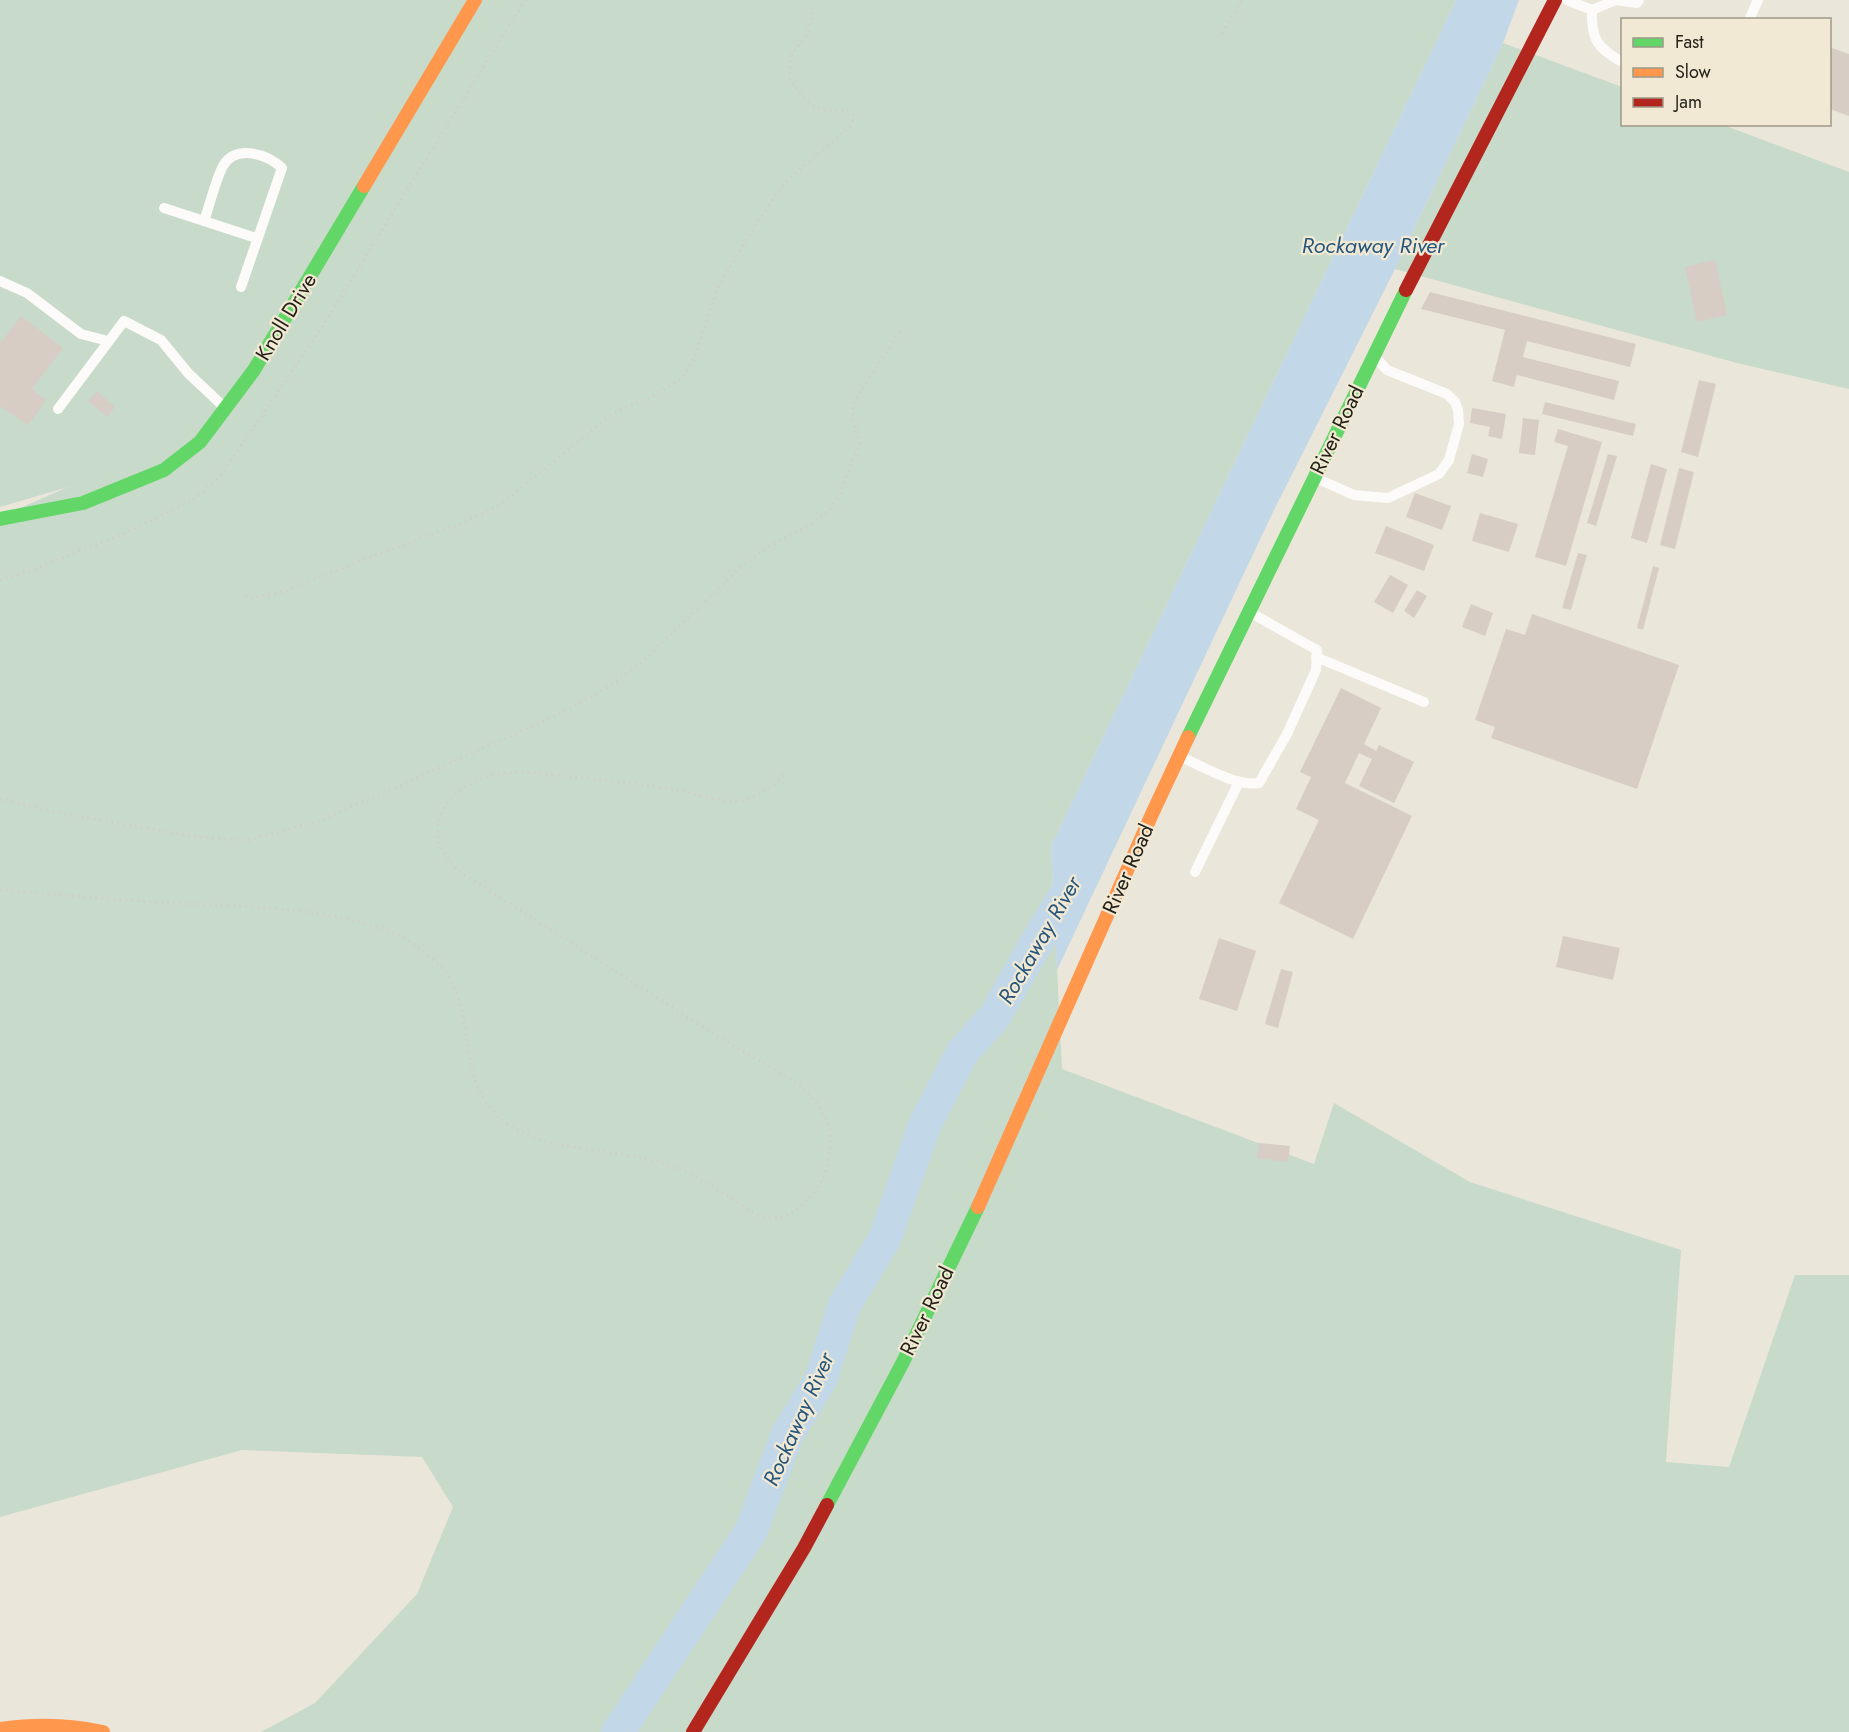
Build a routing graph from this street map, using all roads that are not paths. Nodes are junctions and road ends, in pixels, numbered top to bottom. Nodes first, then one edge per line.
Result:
1 (475, 0) edge
2 (1555, 0) edge
3 (1567, 0) edge
4 (1639, 0) edge
5 (1758, 0) edge
6 (1592, 10) junction
7 (1750, 18) edge
8 (1621, 61) edge
9 (164, 208) dead end
10 (204, 221) junction
11 (256, 238) junction
12 (0, 281) edge
13 (241, 287) dead end
14 (108, 341) junction
15 (1374, 355) junction
16 (226, 408) junction
17 (58, 409) dead end
18 (1314, 477) junction
19 (0, 519) edge
20 (1248, 612) junction
21 (1316, 657) junction
22 (1424, 702) dead end
23 (1179, 756) junction
24 (1239, 782) junction
25 (1195, 872) dead end
26 (0, 1729) edge
27 (75, 1729) edge
28 (102, 1732) edge
29 (693, 1732) edge

1 - 16 street, Knoll Drive
2 - 15 street, River Road
3 - 6 lane
4 - 6 lane
5 - 7 lane
6 - 8 lane
9 - 10 lane
10 - 11 lane
10 - 11 lane
11 - 13 lane
12 - 14 lane
14 - 16 lane
14 - 17 lane
15 - 18 street, River Road
15 - 18 lane
16 - 19 street, Knoll Drive
18 - 20 street, River Road
20 - 21 lane
20 - 23 street, River Road
21 - 22 lane
21 - 24 lane
23 - 24 lane
23 - 29 street, River Road
24 - 25 lane
26 - 27 street
27 - 28 street

